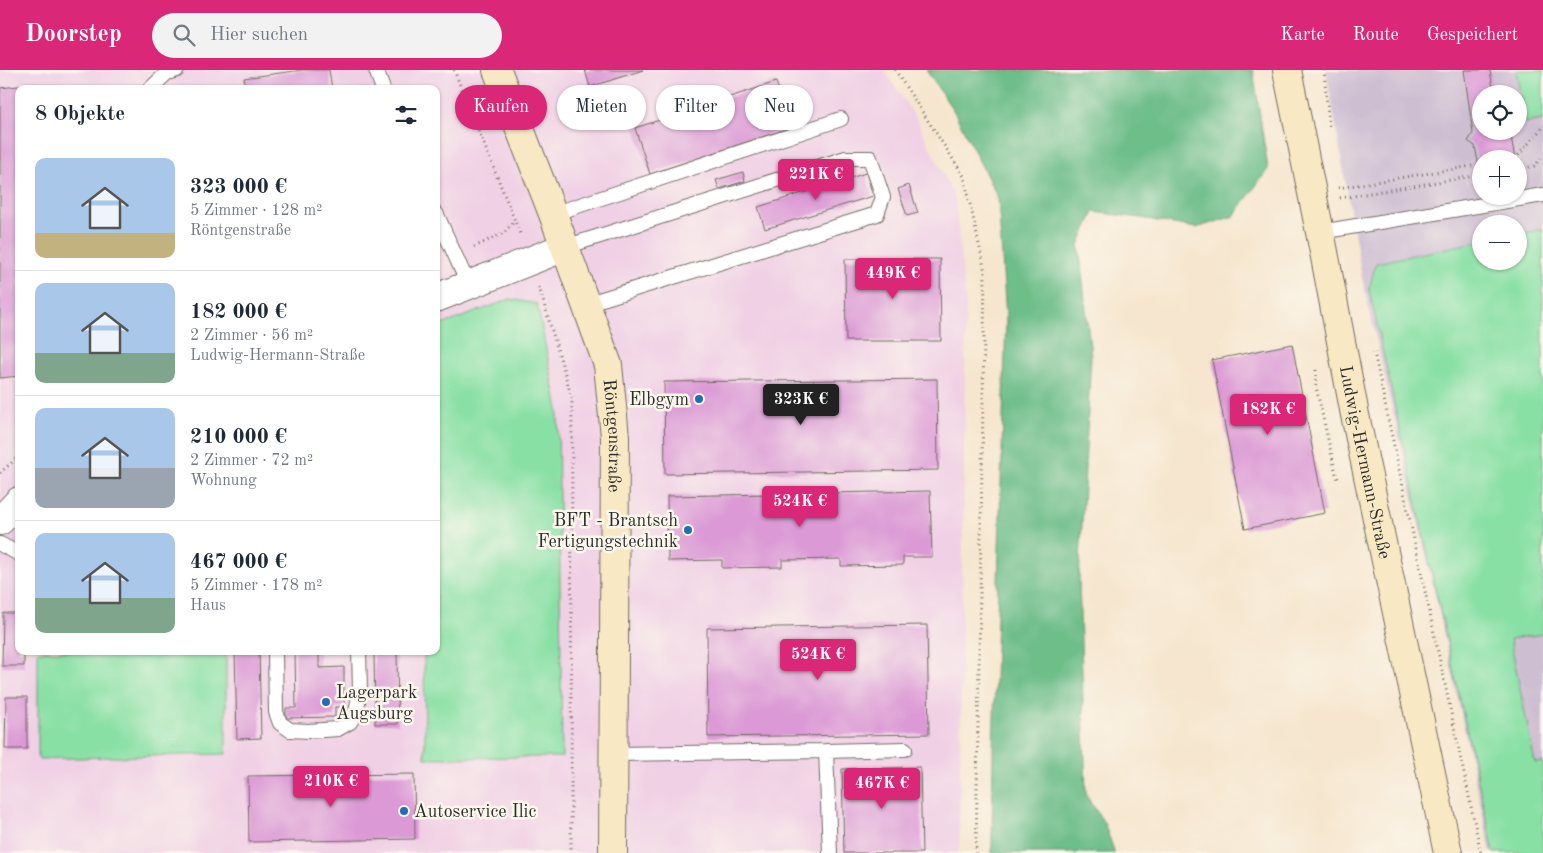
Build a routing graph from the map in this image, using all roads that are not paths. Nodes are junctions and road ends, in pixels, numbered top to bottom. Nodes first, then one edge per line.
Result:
1 (177, 70) edge
2 (376, 70) edge
3 (497, 70) edge
4 (1287, 70) edge
5 (154, 85) edge
6 (382, 85) edge
7 (841, 119) dead end
8 (1543, 194) edge
9 (553, 214) junction
10 (440, 230) edge
11 (1320, 232) junction
12 (565, 247) junction
13 (469, 286) junction
14 (440, 297) edge
15 (586, 304) junction
16 (15, 505) edge
17 (0, 522) edge
18 (0, 544) edge
19 (15, 552) edge
20 (275, 655) edge
21 (359, 655) edge
22 (905, 749) dead end
23 (826, 751) junction
24 (614, 754) junction
25 (614, 853) edge
26 (830, 853) edge
27 (1448, 853) edge

1 - 5 lane
2 - 6 lane
3 - 9 street, Röntgenstraße
4 - 11 street, Ludwig-Hermann-Straße
7 - 9 lane
8 - 11 lane
9 - 12 street, Röntgenstraße
10 - 13 lane
11 - 27 street, Ludwig-Hermann-Straße
12 - 13 street
12 - 15 street, Röntgenstraße
12 - 15 lane
13 - 14 street
15 - 24 street, Röntgenstraße
16 - 17 street
18 - 19 lane
20 - 21 lane
22 - 23 lane
23 - 24 lane
23 - 26 lane
24 - 25 street, Röntgenstraße

